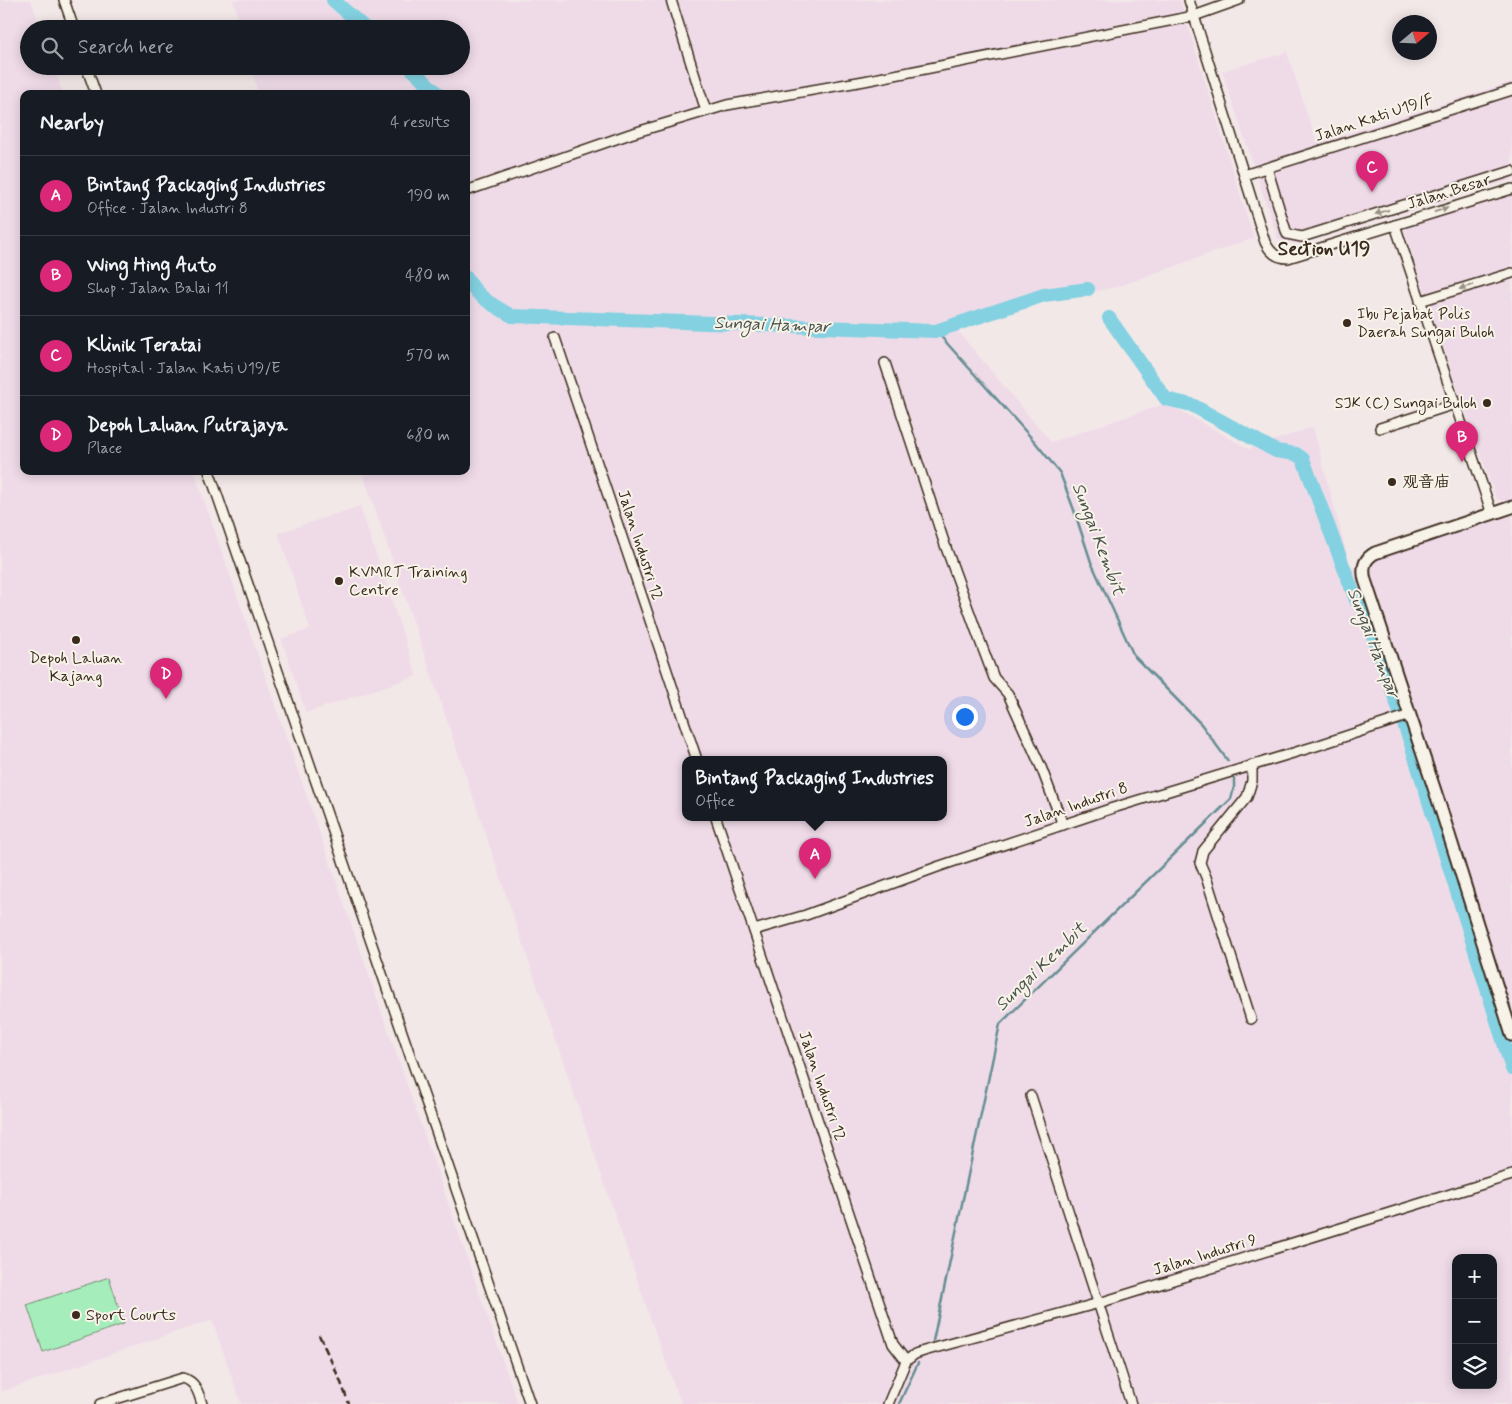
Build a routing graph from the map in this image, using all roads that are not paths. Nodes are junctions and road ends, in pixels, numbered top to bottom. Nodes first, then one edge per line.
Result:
1 (64, 0) edge
2 (671, 0) edge
3 (1189, 0) edge
4 (1239, 0) edge
5 (1194, 16) junction
6 (71, 20) edge
7 (89, 75) edge
8 (95, 90) edge
9 (1512, 90) edge
10 (706, 111) junction
11 (1267, 168) junction
12 (1512, 170) edge
13 (1244, 175) junction
14 (1512, 189) edge
15 (470, 190) edge
16 (1395, 225) junction
17 (1512, 272) edge
18 (1420, 302) junction
19 (555, 338) dead end
20 (885, 364) dead end
21 (1455, 404) junction
22 (1380, 428) dead end
23 (210, 475) edge
24 (1512, 507) edge
25 (1492, 514) junction
26 (1408, 715) junction
27 (696, 756) edge
28 (1252, 765) junction
29 (717, 821) edge
30 (1063, 825) junction
31 (754, 930) junction
32 (1251, 1019) dead end
33 (1512, 1035) edge
34 (1031, 1096) dead end
35 (1512, 1175) edge
36 (1099, 1303) junction
37 (906, 1361) junction
38 (100, 1404) edge
39 (202, 1404) edge
40 (530, 1404) edge
41 (888, 1404) edge
42 (1131, 1404) edge

1 - 6 street
2 - 10 street
3 - 5 street
4 - 5 street
5 - 10 street
5 - 13 street
7 - 8 street
9 - 11 street, Jalan Kati U19/F
10 - 15 street
12 -> 11 street
11 - 13 street, Jalan Kati U19/F
13 - 16 street, Jalan Besar
16 -> 14 street, Jalan Besar
16 - 18 street
17 -> 18 street
18 - 21 street
19 - 27 street, Jalan Industri 12
20 - 30 street
21 - 22 street
21 - 25 street
23 - 40 street
24 - 25 street
25 - 26 street
26 - 28 street, Jalan Industri 8
26 - 33 street
28 - 30 street, Jalan Industri 8
28 - 32 street
29 - 31 street, Jalan Industri 12
30 - 31 street, Jalan Industri 8
31 - 37 street, Jalan Industri 12
34 - 36 street
35 - 36 street, Jalan Industri 9
36 - 37 street, Jalan Industri 9
36 - 42 street
37 - 41 street
38 - 39 street

